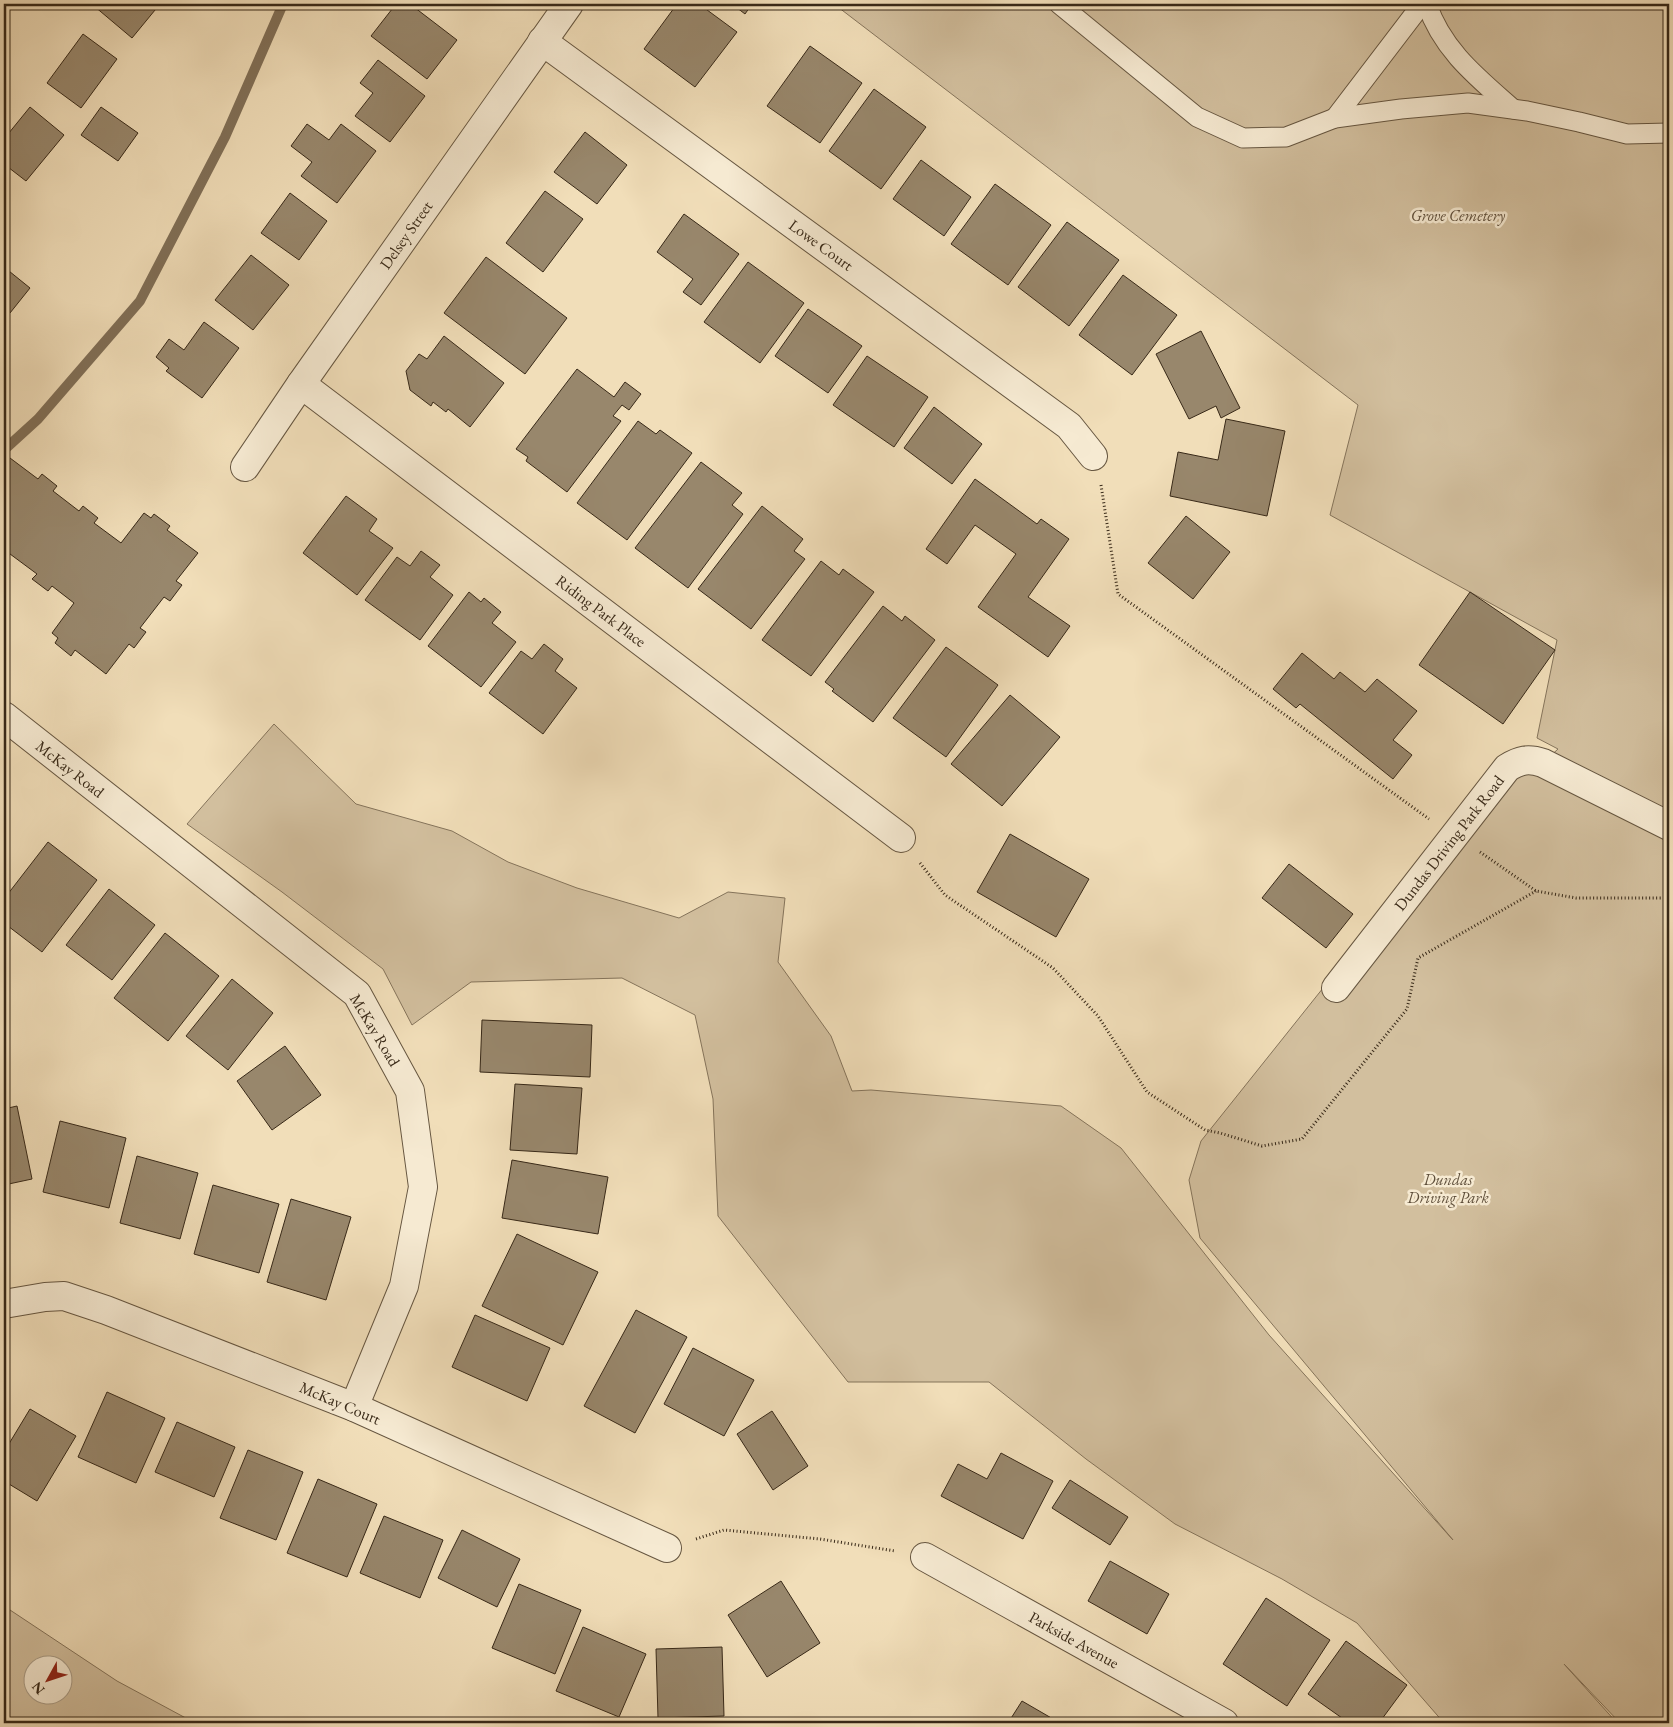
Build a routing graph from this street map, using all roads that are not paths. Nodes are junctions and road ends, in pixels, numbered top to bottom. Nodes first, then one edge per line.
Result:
1 (569, 4) edge
2 (1059, 4) edge
3 (1422, 4) edge
4 (1427, 4) edge
5 (542, 41) junction
6 (1513, 109) junction
7 (1335, 118) junction
8 (1669, 132) edge
9 (301, 384) junction
10 (1093, 456) road end
11 (245, 468) dead end
12 (4, 716) edge
13 (1669, 826) edge
14 (901, 838) road end
15 (1336, 988) dead end
16 (4, 1304) edge
17 (354, 1407) junction
18 (667, 1548) road end
19 (925, 1556) road end
20 (1224, 1723) edge

1 - 5 street, Delsey Street
2 - 7 lane
3 - 7 lane
4 - 6 lane
5 - 9 street, Delsey Street
5 - 10 street, Lowe Court
6 - 7 lane
6 - 8 lane
9 - 11 street, Delsey Street
9 - 14 street, Riding Park Place
12 - 17 street, McKay Road
13 - 15 street, Dundas Driving Park Road
16 - 17 street, McKay Court
17 - 18 street, McKay Court
19 - 20 street, Parkside Avenue

